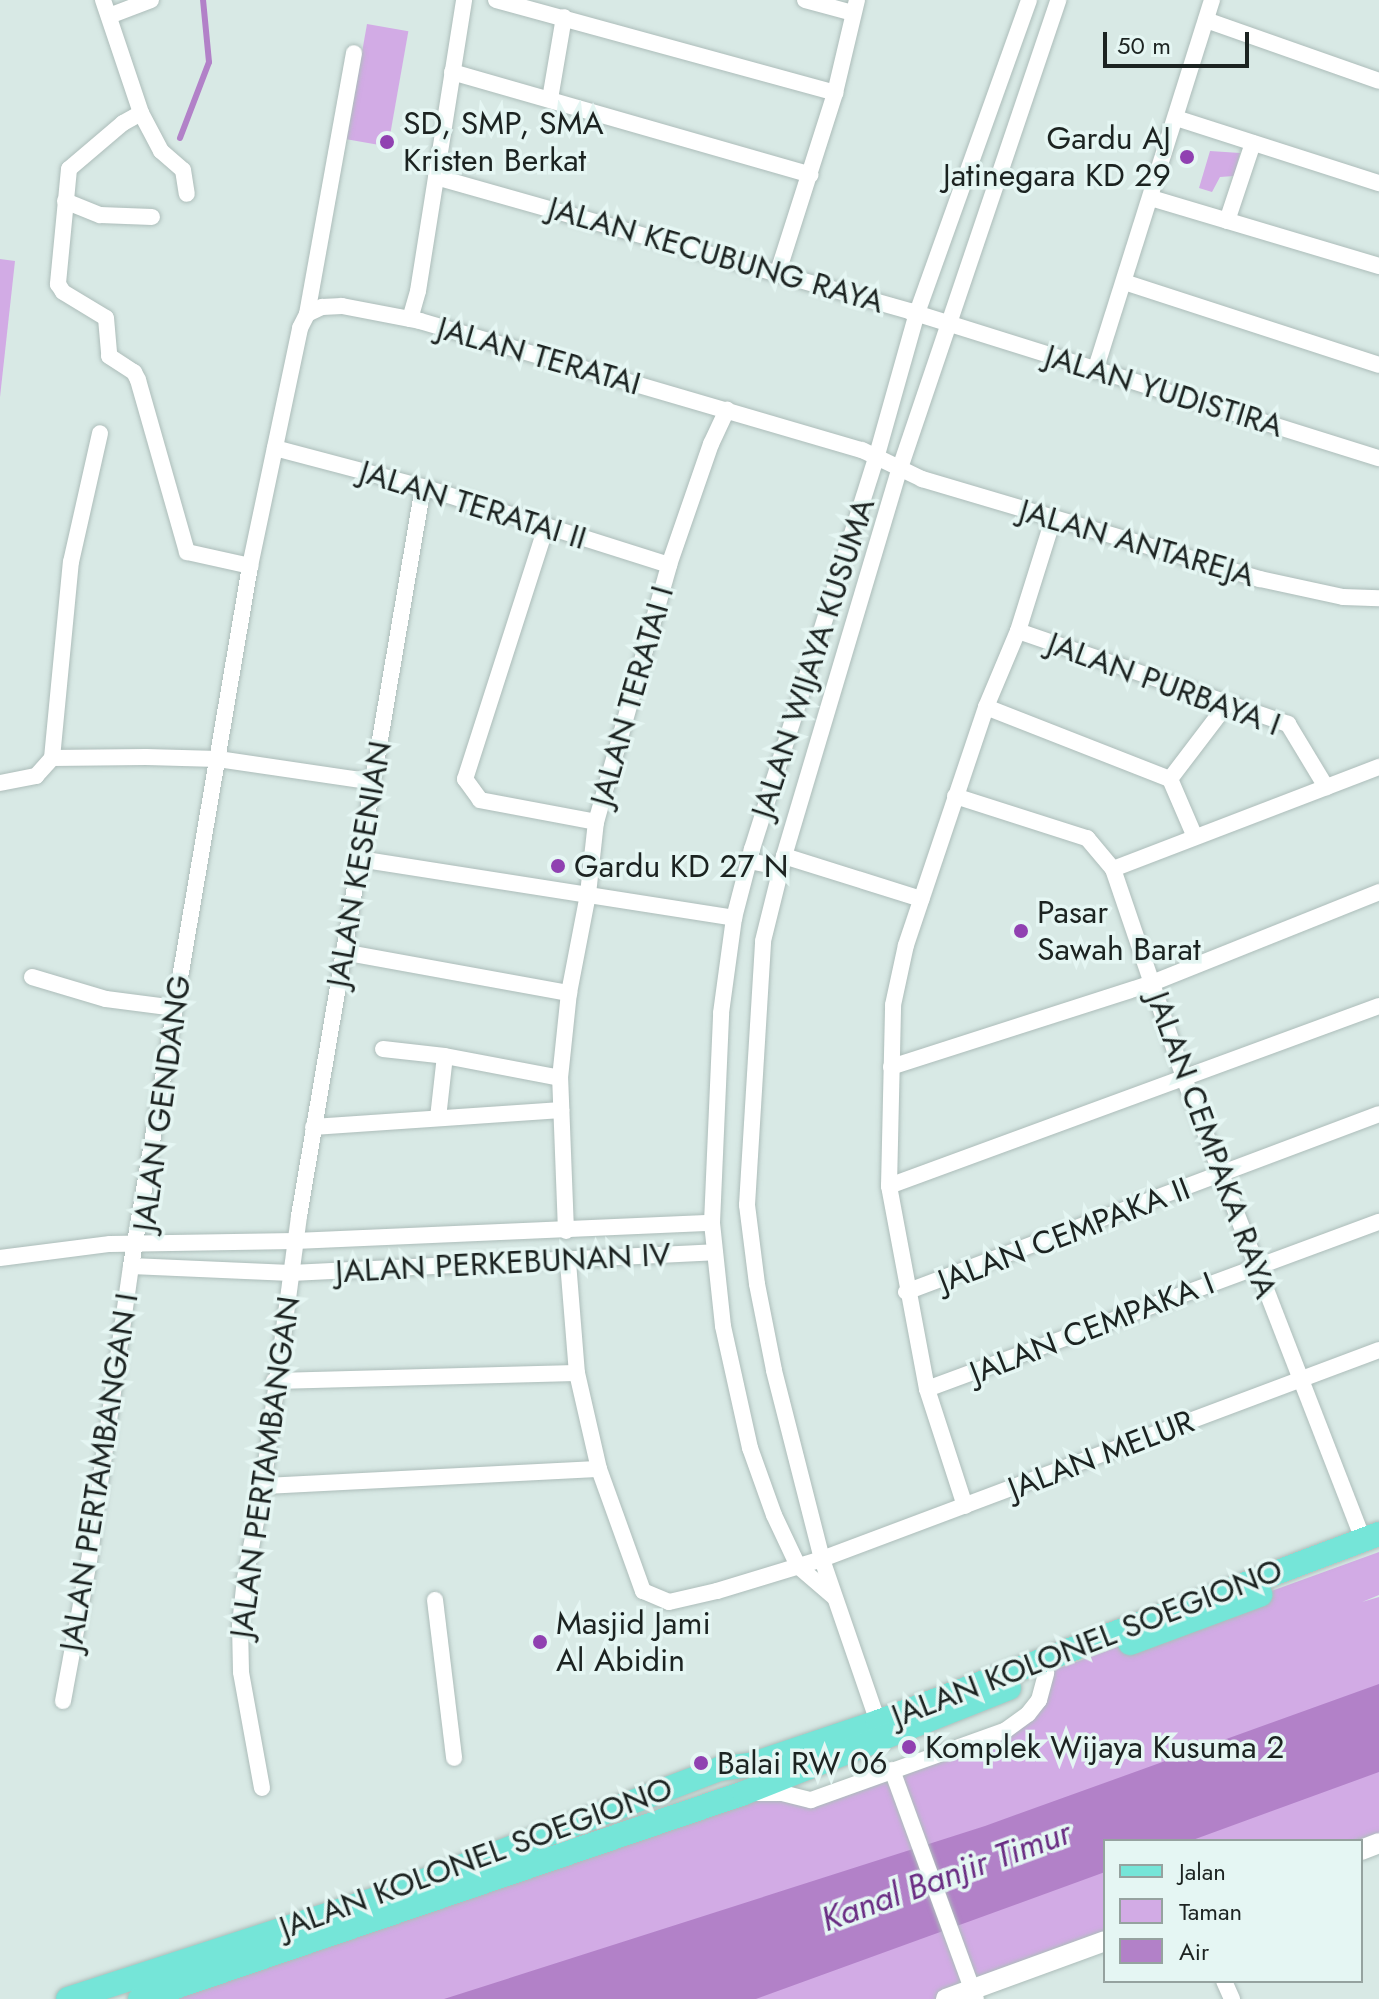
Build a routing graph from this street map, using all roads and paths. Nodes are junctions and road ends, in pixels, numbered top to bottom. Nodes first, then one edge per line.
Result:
1 (151, 0) edge
2 (464, 0) edge
3 (496, 0) edge
4 (805, 0) edge
5 (1029, 0) edge
6 (1058, 0) edge
7 (1212, 0) edge
8 (855, 7) edge
9 (106, 8) edge
10 (564, 17) junction
11 (1206, 20) junction
12 (354, 53) dead end
13 (452, 72) junction
14 (1379, 81) edge
15 (835, 93) junction
16 (550, 99) junction
17 (141, 113) junction
18 (1176, 118) junction
19 (1253, 143) junction
20 (811, 175) junction
21 (436, 177) junction
22 (1379, 183) edge
23 (187, 194) dead end
24 (1151, 198) junction
25 (65, 201) junction
26 (152, 217) dead end
27 (1227, 221) junction
28 (1379, 266) edge
29 (778, 272) junction
30 (1124, 282) junction
31 (917, 313) junction
32 (307, 314) junction
33 (410, 319) junction
34 (949, 323) junction
35 (1379, 365) edge
36 (1095, 371) junction
37 (727, 410) junction
38 (100, 433) dead end
39 (275, 448) junction
40 (877, 455) junction
41 (1379, 458) edge
42 (900, 468) junction
43 (423, 487) junction
44 (1053, 519) junction
45 (546, 527) junction
46 (669, 565) junction
47 (250, 566) junction
48 (1379, 598) edge
49 (1018, 631) junction
50 (1228, 703) junction
51 (986, 707) junction
52 (56, 758) junction
53 (218, 759) junction
54 (1379, 767) edge
55 (1170, 779) junction
56 (373, 782) junction
57 (0, 783) edge
58 (1326, 787) junction
59 (955, 796) junction
60 (596, 822) junction
61 (1195, 837) junction
62 (359, 859) junction
63 (749, 861) junction
64 (782, 862) junction
65 (1113, 869) junction
66 (1379, 892) edge
67 (588, 894) junction
68 (921, 899) junction
69 (734, 918) junction
70 (343, 952) junction
71 (32, 977) dead end
72 (1152, 983) junction
73 (569, 993) junction
74 (1379, 1006) edge
75 (175, 1008) junction
76 (383, 1049) dead end
77 (445, 1056) junction
78 (891, 1067) junction
79 (560, 1078) junction
80 (1184, 1078) junction
81 (561, 1110) junction
82 (1379, 1114) edge
83 (438, 1118) junction
84 (313, 1127) junction
85 (1222, 1175) junction
86 (889, 1186) junction
87 (1379, 1222) edge
88 (712, 1223) junction
89 (566, 1231) junction
90 (295, 1241) junction
91 (135, 1243) junction
92 (714, 1252) junction
93 (0, 1258) edge
94 (568, 1262) junction
95 (131, 1266) junction
96 (1256, 1266) junction
97 (291, 1273) junction
98 (906, 1292) junction
99 (1379, 1350) edge
100 (577, 1373) junction
101 (274, 1381) junction
102 (1300, 1381) junction
103 (927, 1389) junction
104 (599, 1469) junction
105 (263, 1486) junction
106 (965, 1506) junction
107 (1374, 1542) edge
108 (822, 1559) junction
109 (798, 1566) junction
110 (834, 1597) junction
111 (435, 1600) dead end
112 (1046, 1673) junction
113 (63, 1701) dead end
114 (878, 1722) junction
115 (454, 1758) dead end
116 (892, 1770) junction
117 (262, 1788) dead end
118 (744, 1793) junction
119 (1103, 1942) edge
120 (973, 1994) edge
121 (68, 1999) edge
122 (140, 1999) edge
123 (946, 1999) edge

1 - 9 street
2 - 13 street
3 - 10 street
4 - 8 street
5 - 31 street, JALAN WIJAYA KUSUMA
6 - 34 street, JALAN WIJAYA KUSUMA
7 - 11 street
8 - 15 street
9 - 17 street
10 - 15 street
10 - 16 street
11 - 14 street
11 - 18 street
12 - 32 street
13 - 16 street
13 - 21 street
15 - 20 street
16 - 20 street
17 - 23 street
17 - 25 street
18 - 19 street
18 - 24 street
19 - 22 street
19 - 27 street
20 - 29 street
21 - 29 street, JALAN KECUBUNG RAYA
21 - 33 street
24 - 27 street
24 - 30 street
25 - 26 street
25 - 47 street
27 - 28 street
29 - 31 street, JALAN KECUBUNG RAYA
30 - 35 street
30 - 36 street
31 - 34 street, JALAN KECUBUNG RAYA
31 - 40 street, JALAN WIJAYA KUSUMA
32 - 33 street, JALAN TERATAI
32 - 39 street
33 - 37 street, JALAN TERATAI
34 - 36 street, JALAN YUDISTIRA
34 - 42 street, JALAN WIJAYA KUSUMA
36 - 41 street, JALAN YUDISTIRA
37 - 40 street, JALAN TERATAI
37 - 46 street, JALAN TERATAI I
38 - 52 street
39 - 43 street, JALAN TERATAI II
39 - 47 street, JALAN GENDANG
40 - 42 street, JALAN TERATAI
40 - 63 street, JALAN WIJAYA KUSUMA
42 - 44 street, JALAN ANTAREJA
42 - 64 street, JALAN WIJAYA KUSUMA
43 - 45 street, JALAN TERATAI II
43 - 56 street, JALAN KESENIAN
44 - 48 street, JALAN ANTAREJA
44 - 49 street
45 - 46 street, JALAN TERATAI II
45 - 60 street, JALAN TERATAI I
46 - 60 street, JALAN TERATAI I
47 - 53 street, JALAN GENDANG
49 - 50 street, JALAN PURBAYA I
49 - 51 street
50 - 55 street
50 - 58 street, JALAN PURBAYA I
51 - 55 street
51 - 59 street
52 - 53 street
52 - 57 street
53 - 56 street
53 - 75 street, JALAN GENDANG
54 - 58 street
55 - 61 street
56 - 62 street, JALAN KESENIAN
58 - 61 street
59 - 65 street, JALAN CEMPAKA RAYA
59 - 68 street
60 - 67 street
61 - 65 street
62 - 67 street
62 - 70 street, JALAN KESENIAN
63 - 64 street
63 - 69 street, JALAN WIJAYA KUSUMA
64 - 68 street
64 - 108 street, JALAN WIJAYA KUSUMA
65 - 72 street, JALAN CEMPAKA RAYA
66 - 72 street
67 - 69 street
67 - 73 street
68 - 78 street
69 - 88 street, JALAN WIJAYA KUSUMA
70 - 73 street
70 - 84 street, JALAN KESENIAN
71 - 75 street
72 - 78 street
72 - 80 street, JALAN CEMPAKA RAYA
73 - 79 street
74 - 80 street
75 - 91 street, JALAN GENDANG
76 - 77 street
77 - 79 street
77 - 83 street
78 - 86 street
79 - 81 street
80 - 85 street, JALAN CEMPAKA RAYA
80 - 86 street
81 - 83 street
81 - 89 street
82 - 85 street, JALAN CEMPAKA II
83 - 84 street
84 - 90 street, JALAN KESENIAN
85 - 96 street, JALAN CEMPAKA RAYA
85 - 98 street, JALAN CEMPAKA II
86 - 98 street
87 - 96 street, JALAN CEMPAKA I
88 - 89 street, JALAN GENDANG
88 - 92 street, JALAN WIJAYA KUSUMA
89 - 90 street, JALAN GENDANG
90 - 91 street, JALAN GENDANG
90 - 97 street, JALAN PERTAMBANGAN
91 - 93 street
91 - 95 street, JALAN PERTAMBANGAN I
92 - 94 street, JALAN PERKEBUNAN IV
92 - 109 street, JALAN WIJAYA KUSUMA
94 - 97 street, JALAN PERKEBUNAN IV
94 - 100 street, JALAN MELUR
95 - 97 street, JALAN GENDANG
95 - 113 street, JALAN PERTAMBANGAN I
96 - 102 street, JALAN CEMPAKA RAYA
96 - 103 street, JALAN CEMPAKA I
97 - 101 street, JALAN PERTAMBANGAN
98 - 103 street
99 - 102 street, JALAN MELUR
100 - 101 street
100 - 104 street, JALAN MELUR
101 - 105 street, JALAN PERTAMBANGAN
102 - 106 street, JALAN MELUR
102 - 107 street, JALAN CEMPAKA RAYA
103 - 106 street
104 - 105 street
104 - 109 street, JALAN MELUR
105 - 117 street, JALAN PERTAMBANGAN
106 - 108 street, JALAN MELUR
107 - 112 main road, JALAN KOLONEL SOEGIONO
107 - 114 main road, JALAN KOLONEL SOEGIONO
108 - 109 street, JALAN MELUR
108 - 110 street, JALAN WIJAYA KUSUMA
109 - 110 street, JALAN WIJAYA KUSUMA
110 - 114 street, JALAN WIJAYA KUSUMA
111 - 115 street
112 - 116 street
112 - 118 main road, JALAN KOLONEL SOEGIONO
114 - 121 main road, JALAN KOLONEL SOEGIONO
116 - 118 street
116 - 120 street
118 - 122 main road, JALAN KOLONEL SOEGIONO
119 - 120 street
120 - 123 street

